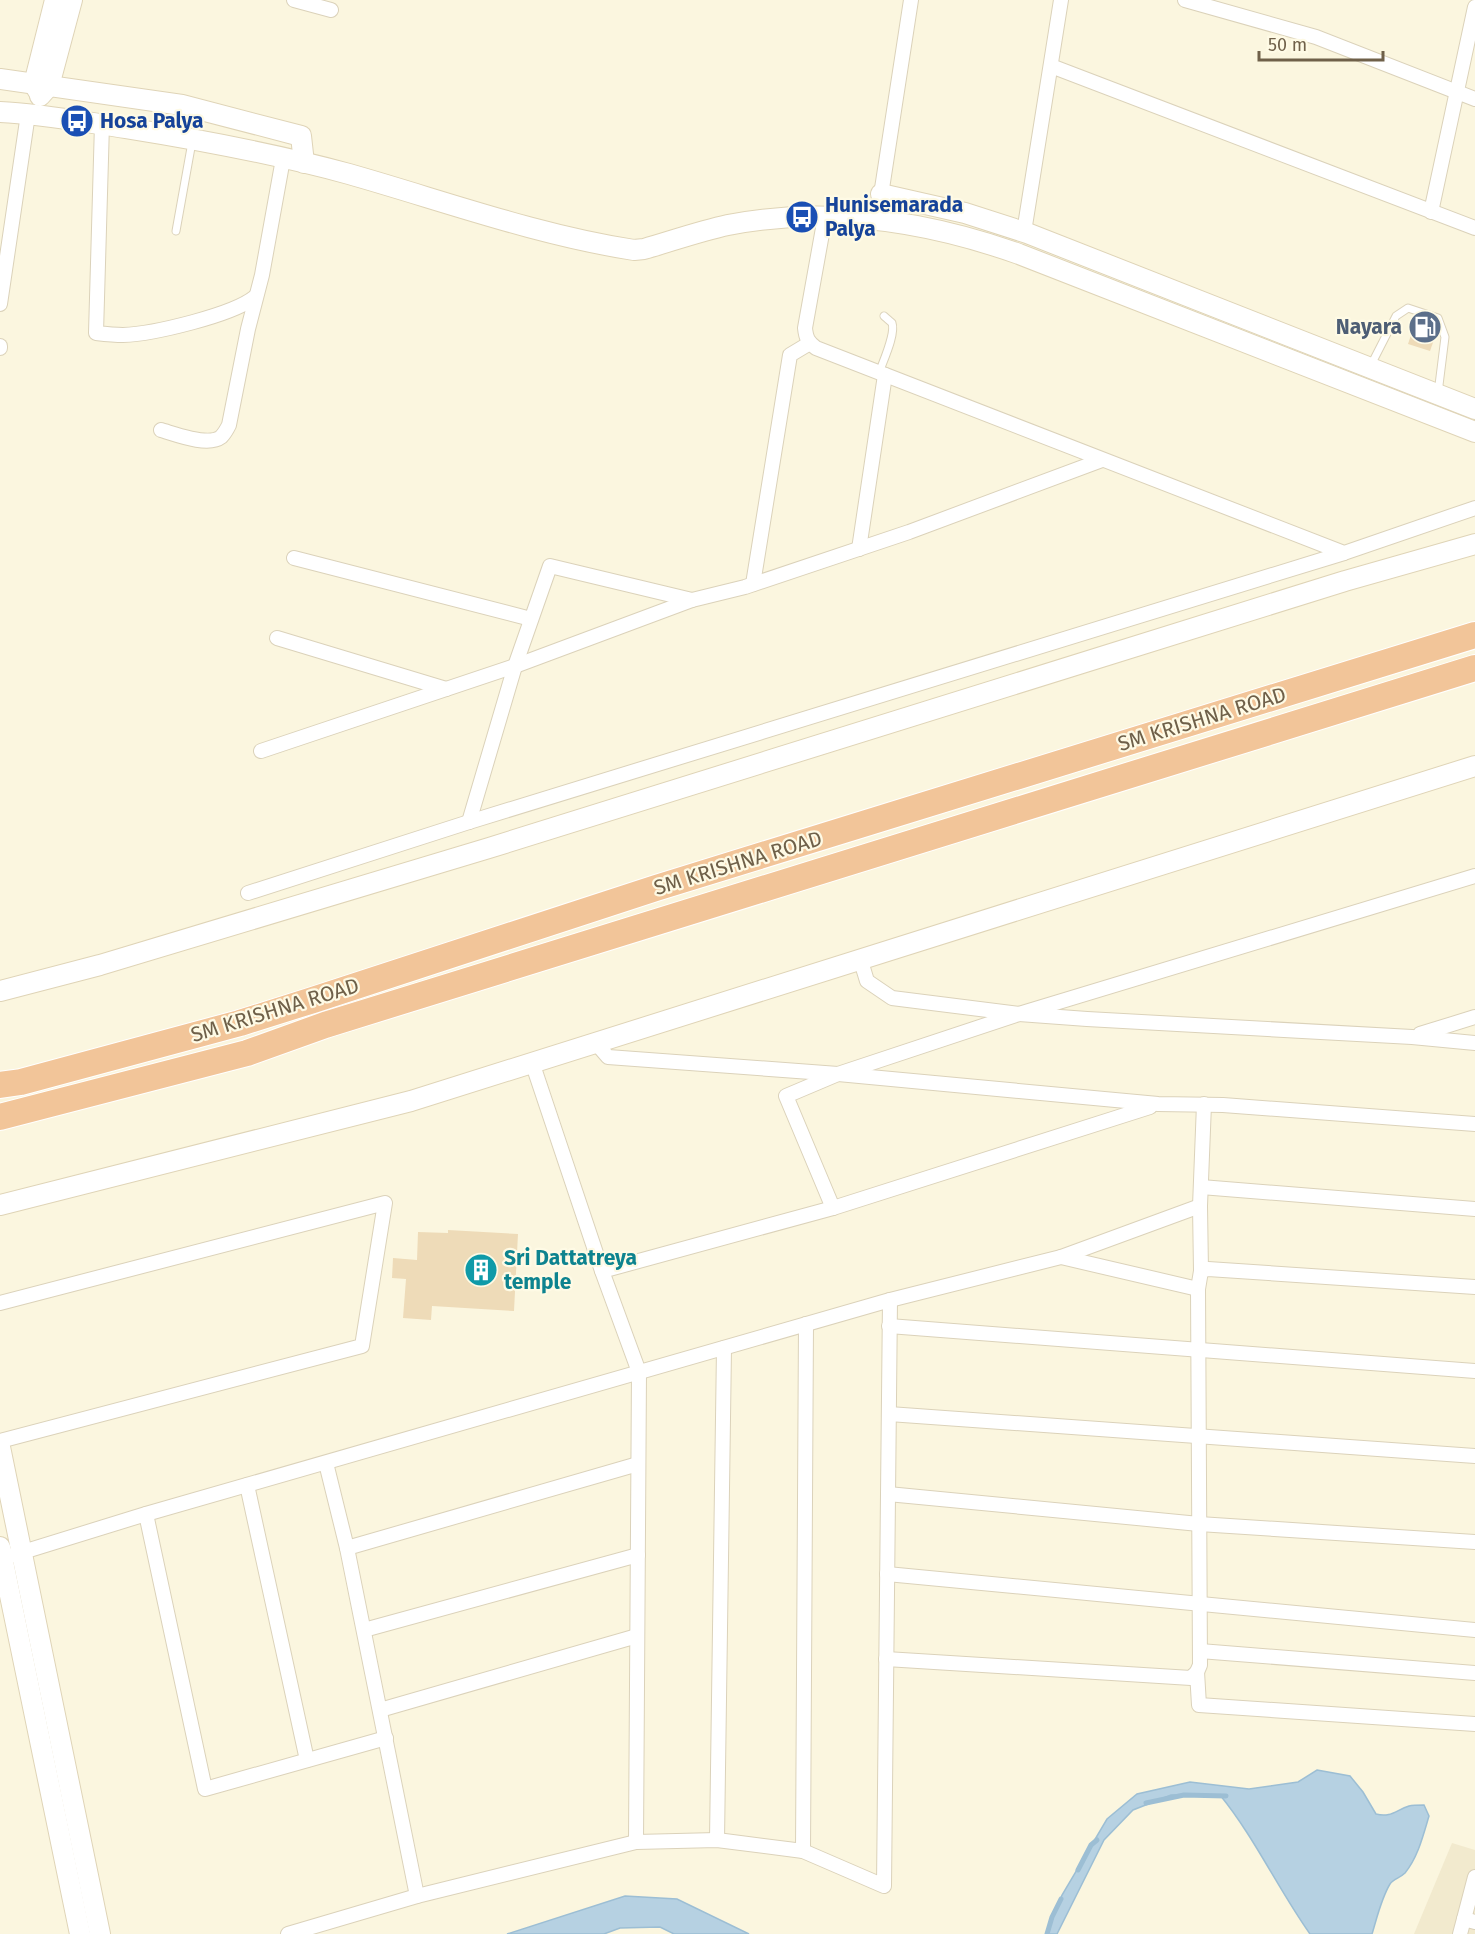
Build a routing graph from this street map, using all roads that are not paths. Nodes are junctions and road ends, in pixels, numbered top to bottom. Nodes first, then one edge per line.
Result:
1 (55, 0) edge
2 (72, 0) edge
3 (294, 0) edge
4 (911, 0) edge
5 (1061, 0) edge
6 (1185, 0) edge
7 (1475, 7) edge
8 (331, 10) dead end
9 (1051, 66) junction
10 (0, 79) edge
11 (41, 88) junction
12 (1458, 93) junction
13 (1475, 99) edge
14 (0, 112) edge
15 (33, 114) junction
16 (102, 124) junction
17 (192, 139) junction
18 (283, 159) junction
19 (304, 163) junction
20 (881, 194) junction
21 (1431, 212) junction
22 (825, 217) junction
23 (877, 221) junction
24 (1475, 228) edge
25 (176, 231) dead end
26 (1024, 232) junction
27 (255, 297) junction
28 (0, 304) edge
29 (884, 316) dead end
30 (810, 343) junction
31 (1370, 368) junction
32 (882, 374) junction
33 (1437, 394) junction
34 (1475, 409) edge
35 (161, 430) dead end
36 (1475, 432) edge
37 (1102, 460) junction
38 (1475, 508) edge
39 (1475, 544) edge
40 (859, 549) junction
41 (1344, 553) junction
42 (294, 558) dead end
43 (753, 584) junction
44 (692, 600) junction
45 (531, 619) junction
46 (1475, 635) edge
47 (277, 638) dead end
48 (515, 666) junction
49 (1475, 668) edge
50 (446, 689) junction
51 (261, 751) dead end
52 (1475, 766) edge
53 (469, 822) junction
54 (1475, 876) edge
55 (248, 893) dead end
56 (860, 958) junction
57 (4, 990) edge
58 (1019, 1014) junction
59 (1475, 1017) edge
60 (1412, 1037) junction
61 (595, 1042) junction
62 (1475, 1043) edge
63 (532, 1062) junction
64 (838, 1074) junction
65 (0, 1085) edge
66 (1158, 1104) junction
67 (1204, 1104) junction
68 (0, 1116) edge
69 (1475, 1124) edge
70 (1201, 1187) junction
71 (0, 1205) edge
72 (1200, 1206) junction
73 (833, 1208) junction
74 (1475, 1209) edge
75 (1061, 1257) junction
76 (602, 1271) junction
77 (1201, 1271) junction
78 (1475, 1287) edge
79 (1198, 1288) junction
80 (890, 1300) junction
81 (0, 1303) edge
82 (806, 1324) junction
83 (890, 1326) junction
84 (724, 1348) junction
85 (1198, 1350) junction
86 (1475, 1371) edge
87 (639, 1372) junction
88 (889, 1414) junction
89 (1199, 1436) junction
90 (0, 1440) edge
91 (0, 1447) edge
92 (1475, 1456) edge
93 (326, 1463) junction
94 (638, 1464) junction
95 (247, 1485) junction
96 (888, 1494) junction
97 (146, 1514) junction
98 (1199, 1524) junction
99 (1475, 1542) edge
100 (347, 1548) junction
101 (23, 1553) junction
102 (1, 1555) edge
103 (638, 1555) junction
104 (887, 1574) junction
105 (1199, 1602) junction
106 (364, 1630) junction
107 (1475, 1630) edge
108 (637, 1636) junction
109 (1200, 1651) junction
110 (886, 1659) junction
111 (1197, 1672) junction
112 (1475, 1673) edge
113 (380, 1710) junction
114 (1475, 1724) edge
115 (386, 1738) junction
116 (308, 1760) junction
117 (717, 1840) junction
118 (636, 1842) junction
119 (804, 1851) junction
120 (1475, 1877) edge
121 (417, 1896) junction
122 (1469, 1921) edge
123 (80, 1934) edge
124 (100, 1934) edge
125 (288, 1934) edge
126 (1460, 1934) edge

1 - 11 street
2 - 11 street
3 - 8 street
4 - 20 street
5 - 9 street
6 - 12 street
7 - 12 street
9 - 21 street
9 - 26 street
10 - 11 street
11 - 15 street
11 - 19 street
12 - 13 street
12 - 21 street
14 - 15 street
15 - 16 street
15 - 28 street
16 - 17 street
16 - 27 street
17 - 18 street
17 - 25 lane
18 - 19 street
18 - 27 street
19 - 22 street
20 - 23 street
20 - 26 street
21 - 24 street
22 - 23 street
22 - 30 street
23 - 36 street
26 - 31 street
27 - 35 street
29 - 32 lane
30 - 32 street
30 - 43 street
31 - 33 street
31 - 33 lane
32 - 37 street
32 - 40 street
33 - 34 street
37 - 40 street
37 - 41 street
38 - 41 street
39 - 57 street
40 - 43 street
41 - 53 street
42 - 45 street
43 - 44 street
44 - 45 street
44 - 48 street
45 - 48 street
46 - 65 highway, SM KRISHNA ROAD
47 - 50 street
48 - 50 street
48 - 53 street
49 - 68 highway, SM KRISHNA ROAD
50 - 51 street
52 - 56 street
53 - 55 street
54 - 58 street
56 - 58 street
56 - 61 street
58 - 60 street
58 - 64 street
59 - 60 street
60 - 62 street
61 - 63 street
61 - 64 street
63 - 71 street
63 - 76 street
64 - 66 street
64 - 73 street
66 - 67 street
66 - 73 street
67 - 69 street
67 - 70 street
70 - 72 street
70 - 74 street
72 - 75 street
72 - 77 street
73 - 76 street
75 - 79 street
75 - 80 street
76 - 87 street
77 - 78 street
77 - 79 street
79 - 85 street
80 - 82 street
80 - 83 street
81 - 90 street
82 - 84 street
82 - 119 street
83 - 85 street
83 - 88 street
84 - 87 street
84 - 117 street
85 - 86 street
85 - 89 street
87 - 93 street
87 - 94 street
88 - 89 street
88 - 96 street
89 - 92 street
89 - 98 street
91 - 101 street
93 - 95 street
93 - 100 street
94 - 100 street
94 - 103 street
95 - 97 street
95 - 116 street
96 - 98 street
96 - 104 street
97 - 101 street
97 - 116 street
98 - 99 street
98 - 105 street
100 - 106 street
101 - 102 street
101 - 124 street
102 - 123 street
103 - 106 street
103 - 108 street
104 - 105 street
104 - 110 street
105 - 107 street
105 - 109 street
106 - 113 street
108 - 113 street
108 - 118 street
109 - 111 street
109 - 112 street
110 - 111 street
110 - 119 street
111 - 114 street
113 - 115 street
115 - 116 street
115 - 121 street
117 - 118 street
117 - 119 street
118 - 121 street
120 - 122 street
121 - 125 street
122 - 126 street

